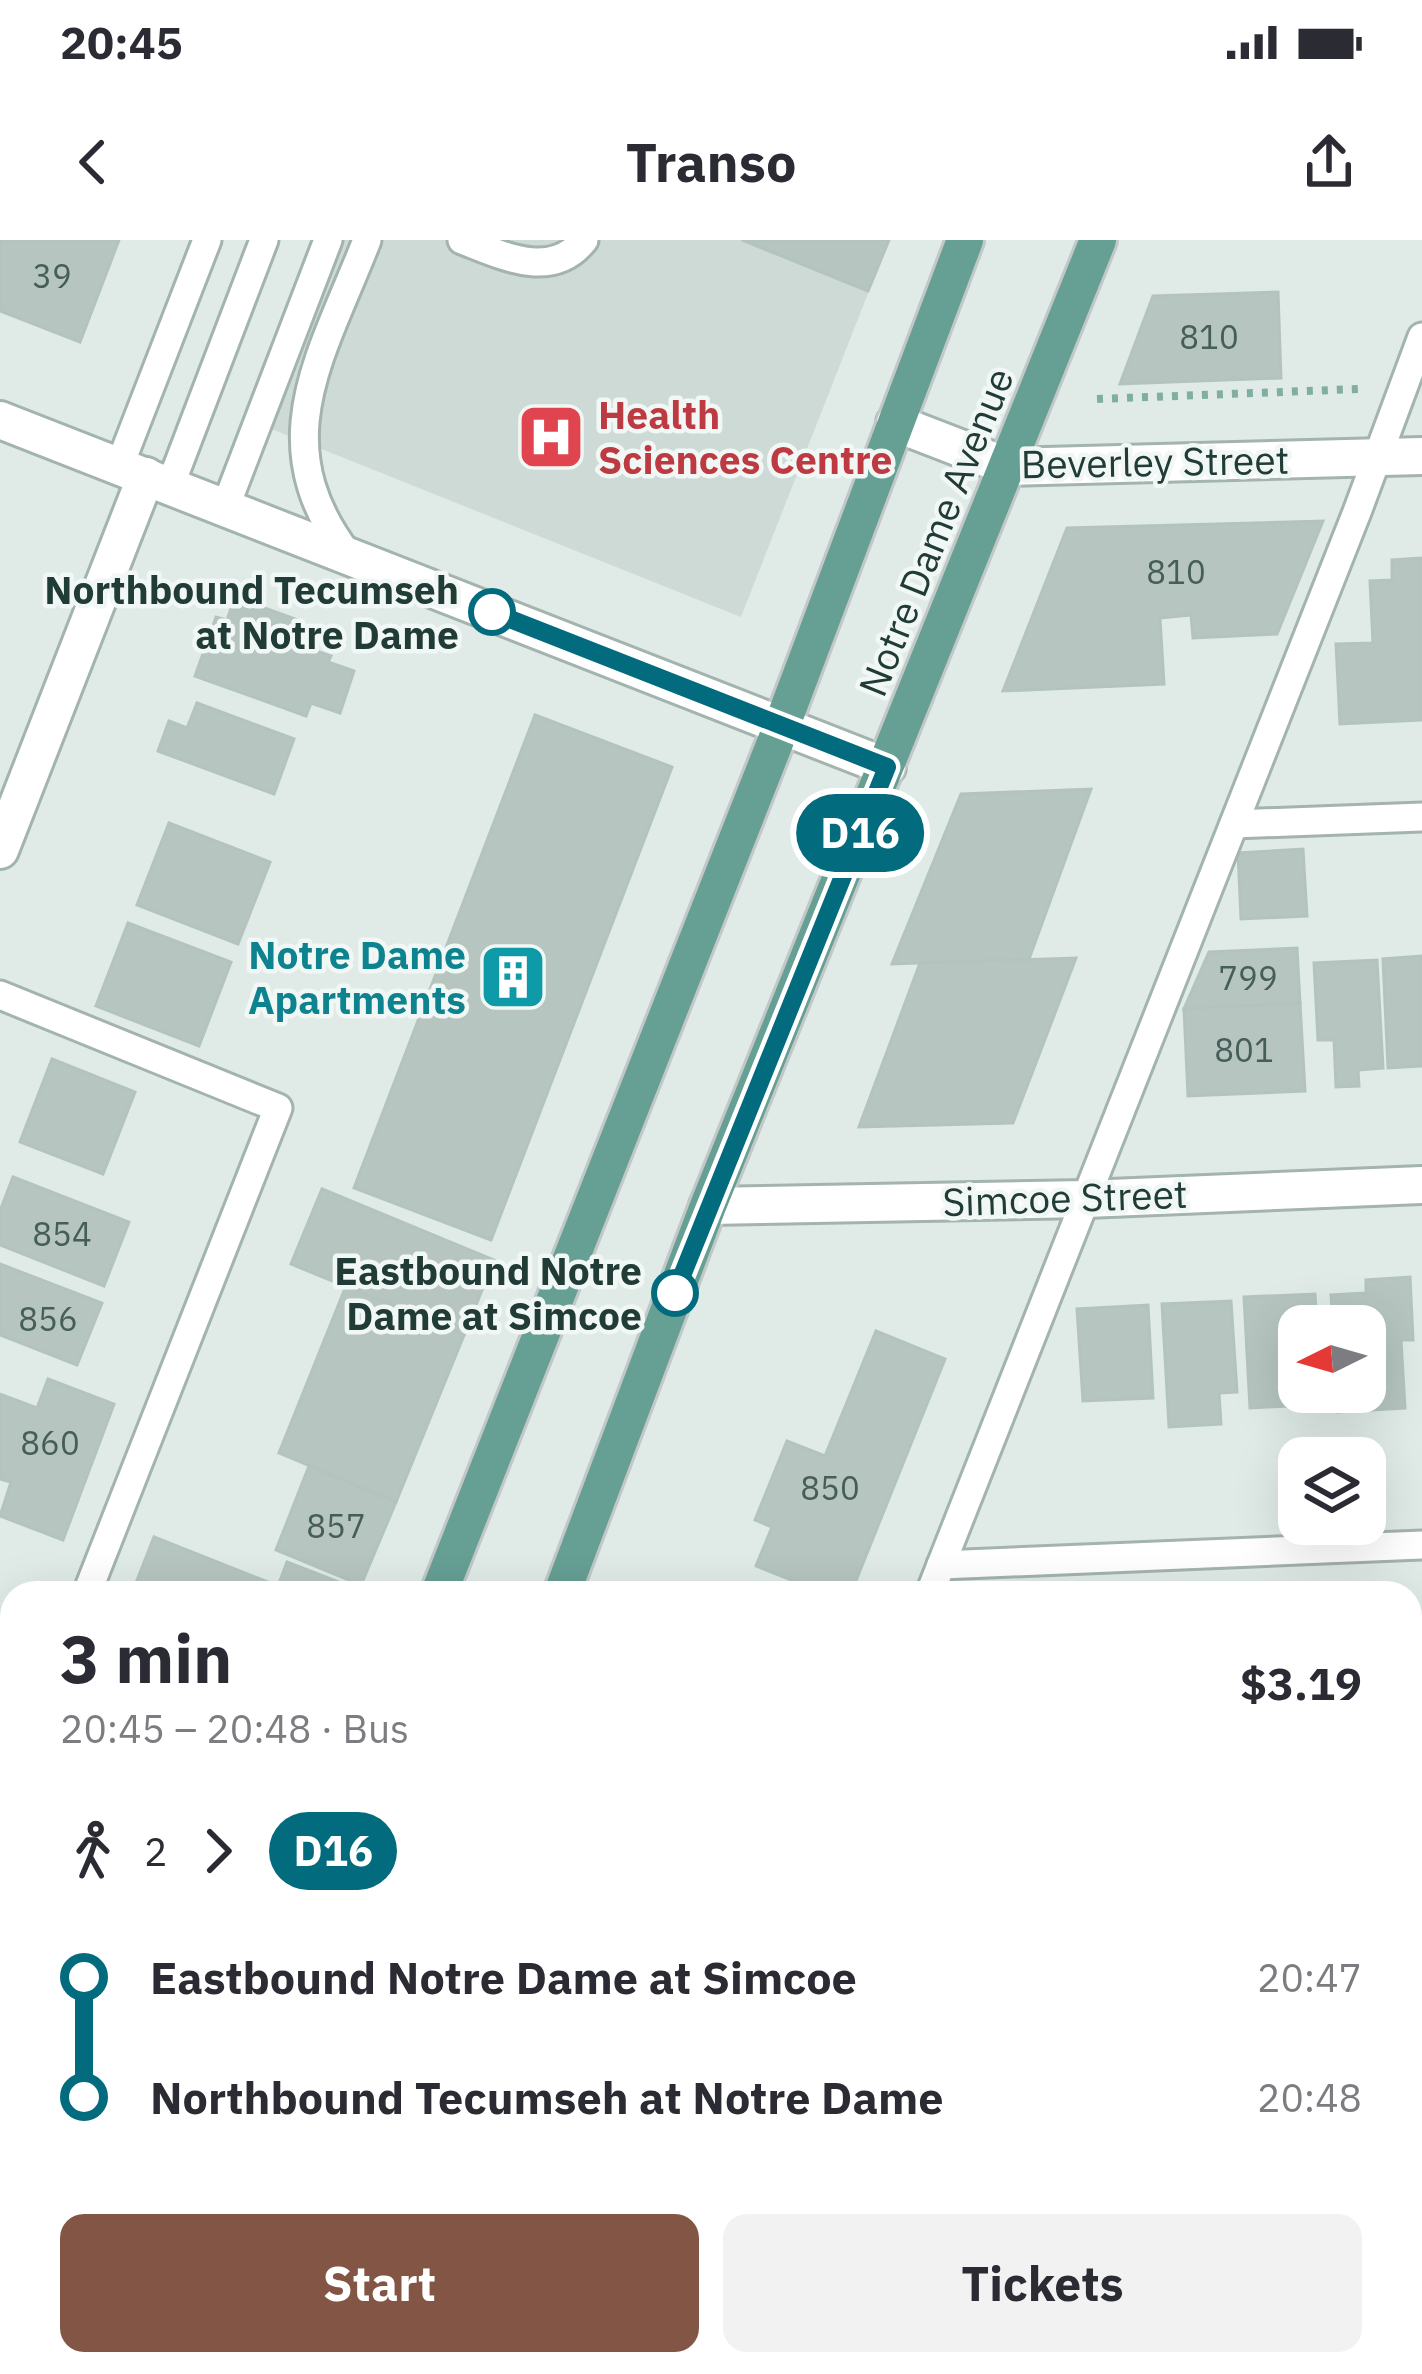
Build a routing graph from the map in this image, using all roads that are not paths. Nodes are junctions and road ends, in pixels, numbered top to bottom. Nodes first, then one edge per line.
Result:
1 (207, 240) edge
2 (264, 240) edge
3 (328, 240) edge
4 (367, 240) edge
5 (462, 240) edge
6 (584, 240) edge
7 (965, 240) edge
8 (1098, 240) edge
9 (1422, 338) edge
10 (0, 420) edge
11 (895, 423) junction
12 (1422, 455) edge
13 (1378, 457) junction
14 (1009, 467) junction
15 (145, 476) junction
16 (225, 508) junction
17 (348, 555) junction
18 (782, 725) junction
19 (887, 767) junction
20 (1422, 818) edge
21 (1234, 824) junction
22 (0, 850) edge
23 (0, 995) edge
24 (1422, 1185) edge
25 (1086, 1199) junction
26 (708, 1206) junction
27 (1422, 1545) edge
28 (941, 1565) junction
29 (92, 1581) edge
30 (444, 1581) edge
31 (567, 1581) edge
32 (935, 1581) edge

1 - 15 lane
2 - 15 lane
3 - 16 lane
4 - 17 lane
5 - 6 lane
7 - 11 main road, Notre Dame Avenue
8 - 14 main road, Notre Dame Avenue
9 - 13 lane
10 - 15 street
11 - 14 street, Beverley Street
11 - 18 main road, Notre Dame Avenue
12 - 13 street, Beverley Street
13 - 14 street, Beverley Street
13 - 21 lane
14 - 19 main road, Notre Dame Avenue
15 - 16 street
15 - 22 street
16 - 17 street
17 - 18 street
18 - 19 street
18 - 30 main road, Notre Dame Avenue
19 - 26 main road, Notre Dame Avenue
20 - 21 lane
21 - 25 lane
23 - 29 lane
24 - 25 street, Simcoe Street
25 - 26 street, Simcoe Street
25 - 28 lane
26 - 31 main road, Notre Dame Avenue
27 - 28 lane
28 - 32 lane

